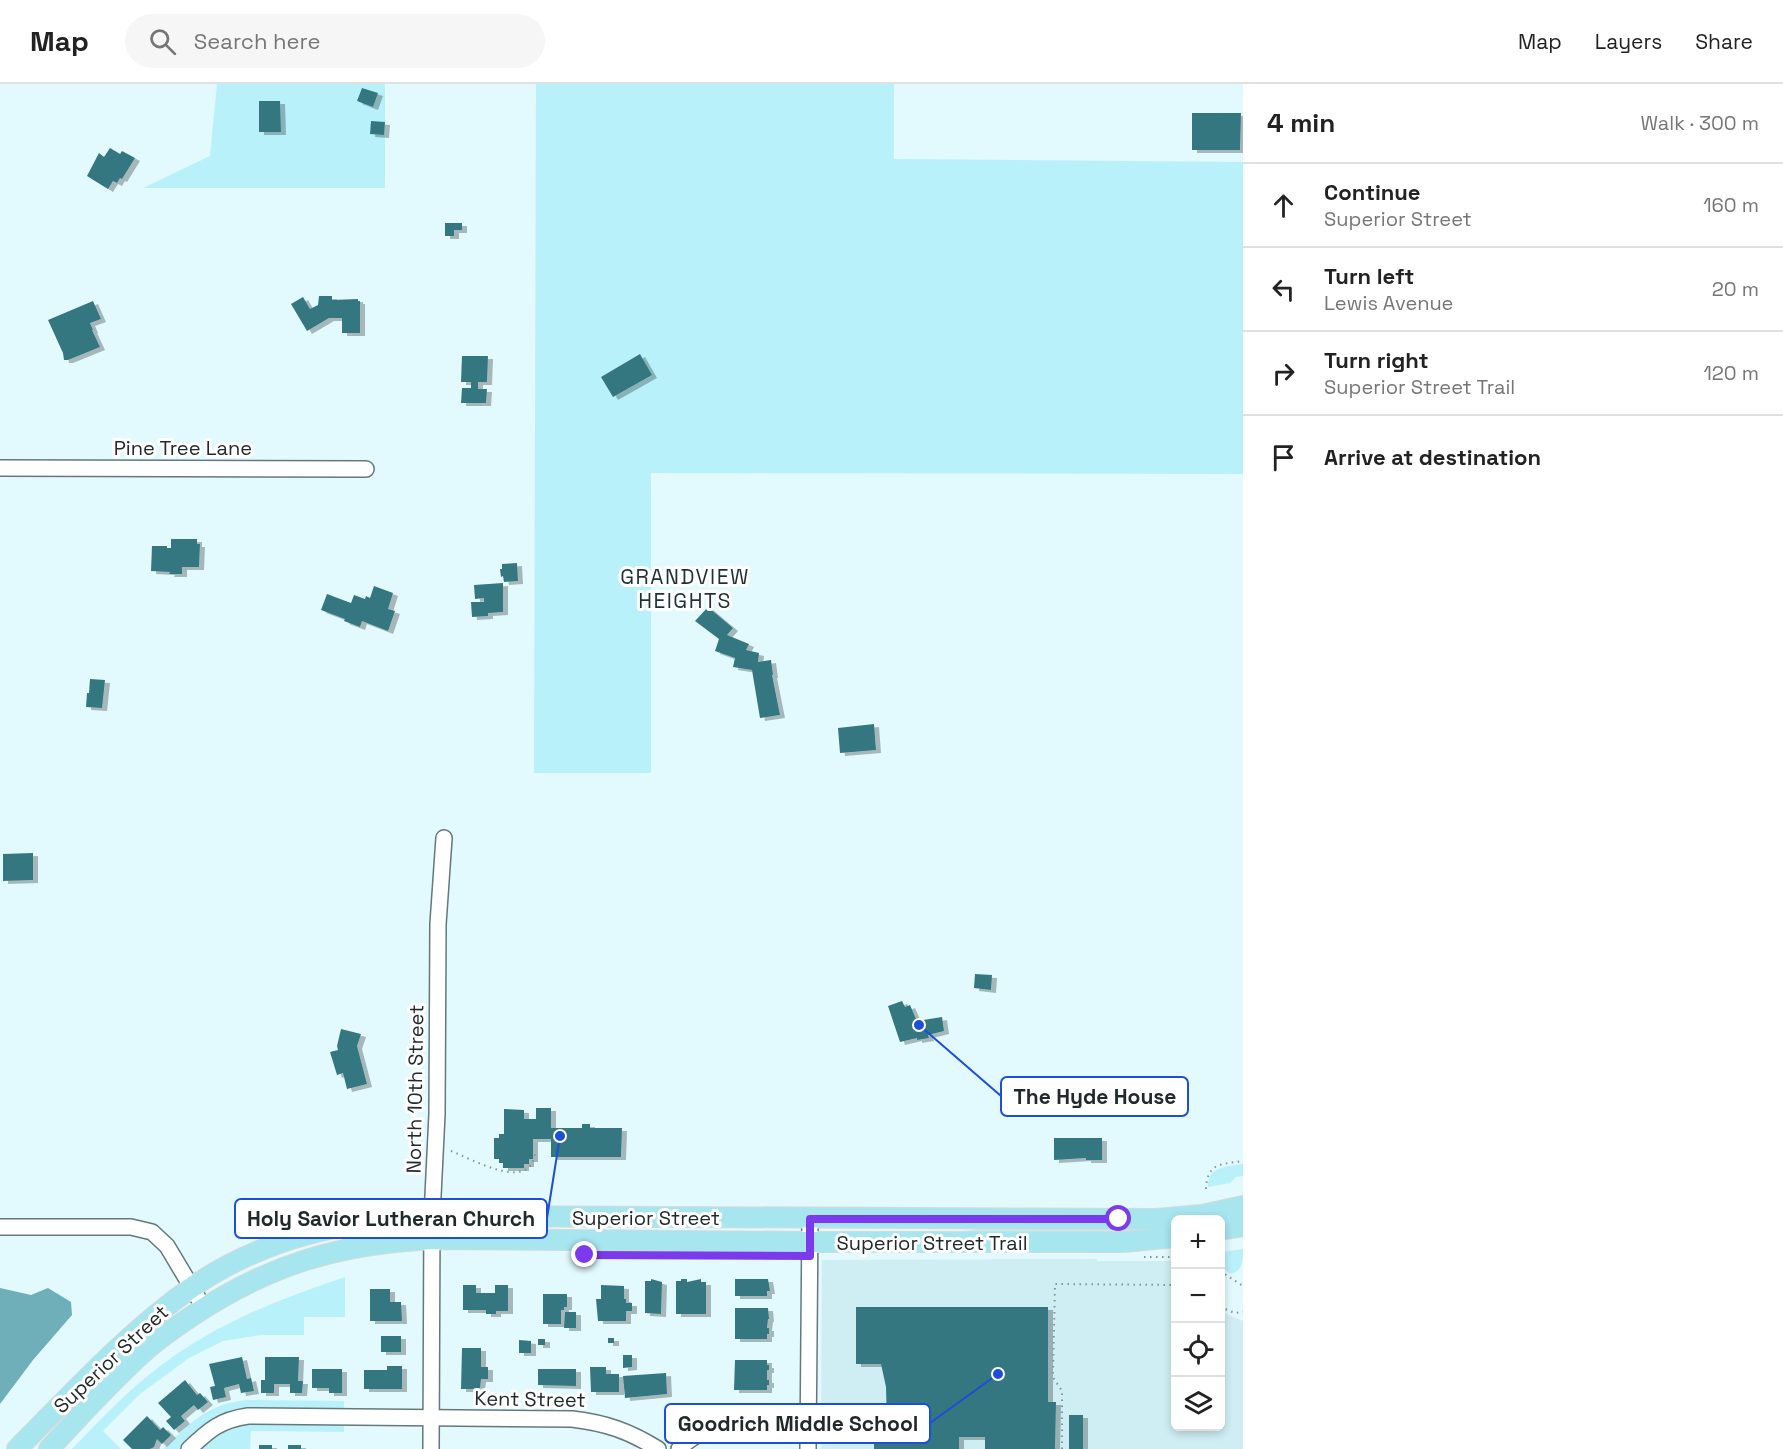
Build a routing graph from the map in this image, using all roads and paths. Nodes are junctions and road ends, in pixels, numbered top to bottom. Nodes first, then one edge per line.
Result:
1 (0, 468) edge
2 (366, 469) dead end
3 (444, 838) dead end
4 (451, 1150) dead end
5 (535, 1152) dead end
6 (1243, 1161) edge
7 (1206, 1189) dead end
8 (1243, 1206) edge
9 (432, 1216) junction
10 (810, 1219) junction
11 (1243, 1226) edge
12 (0, 1227) edge
13 (1225, 1229) edge
14 (1171, 1237) edge
15 (432, 1239) junction
16 (810, 1242) junction
17 (1140, 1257) dead end
18 (1171, 1257) edge
19 (1225, 1274) edge
20 (1171, 1285) edge
21 (1243, 1286) edge
22 (192, 1288) junction
23 (204, 1308) junction
24 (1225, 1309) edge
25 (1243, 1312) edge
26 (431, 1418) junction
27 (808, 1420) junction
28 (17, 1449) edge
29 (49, 1449) edge
30 (189, 1449) edge
31 (431, 1449) edge
32 (658, 1449) edge
33 (679, 1449) edge
34 (808, 1449) edge
35 (1062, 1449) edge

1 - 2 street, Pine Tree Lane
3 - 9 street, North 10th Street
4 - 5 path
6 - 7 path
8 - 10 main road, Superior Street
9 - 10 main road, Superior Street
9 - 15 street, North 10th Street
9 - 22 main road, Superior Street
10 - 16 street
11 - 13 main road
12 - 22 street
14 - 16 main road, Superior Street
15 - 16 main road, Superior Street
15 - 23 main road, Superior Street
15 - 26 street, North 10th Street
16 - 27 street
17 - 18 path
19 - 21 path
20 - 35 path
22 - 23 street
22 - 28 main road, Superior Street
23 - 29 main road, Superior Street
24 - 25 path
26 - 30 street, Kent Street
26 - 31 street, North 10th Street
26 - 32 street, Kent Street
27 - 33 street
27 - 34 street

